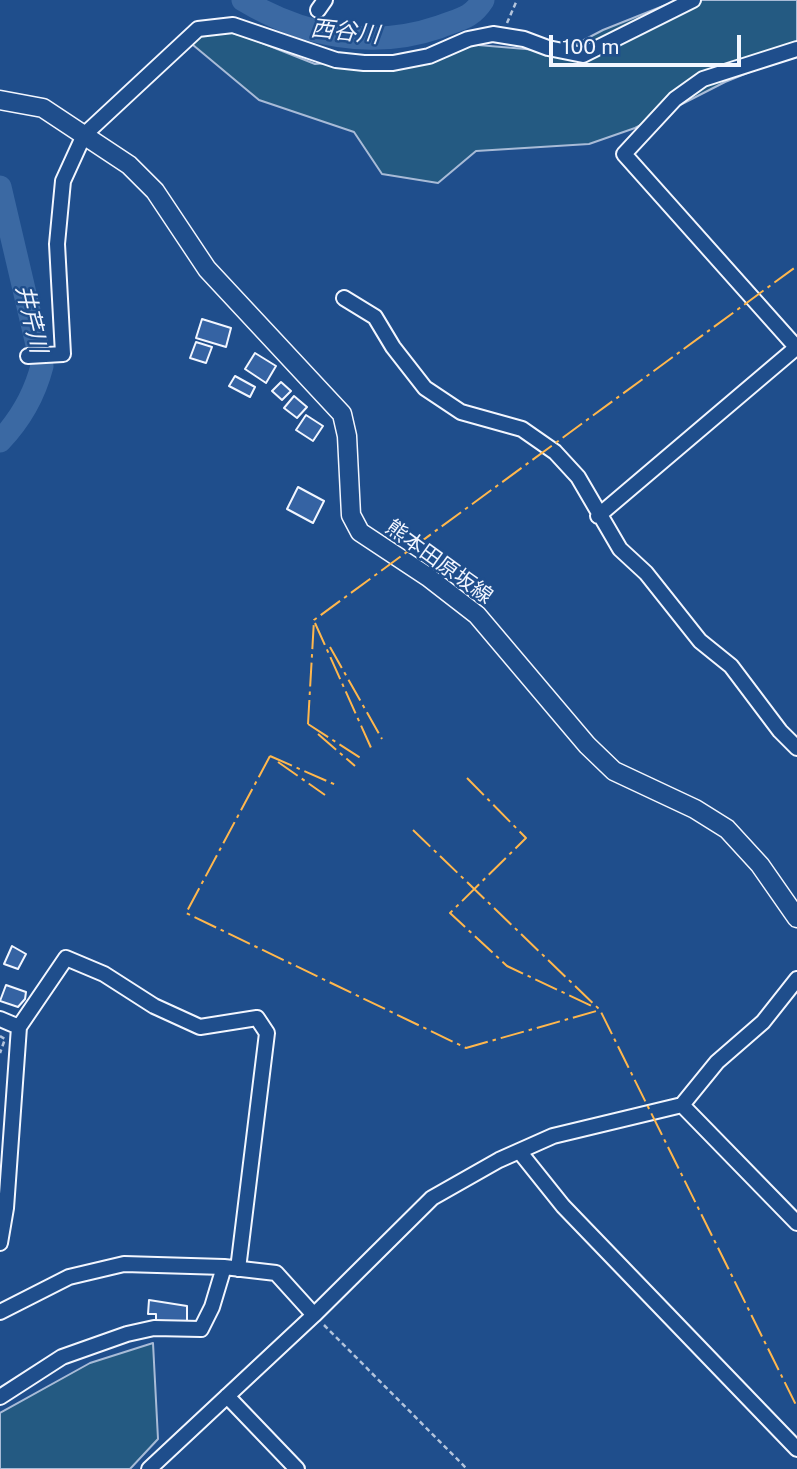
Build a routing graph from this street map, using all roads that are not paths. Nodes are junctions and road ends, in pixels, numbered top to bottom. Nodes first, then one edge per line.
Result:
1 (693, 0) edge
2 (797, 48) edge
3 (0, 100) edge
4 (84, 135) junction
5 (344, 298) dead end
6 (797, 347) edge
7 (28, 356) dead end
8 (598, 516) junction
9 (797, 748) edge
10 (797, 918) edge
11 (797, 979) edge
12 (0, 1019) edge
13 (19, 1027) junction
14 (682, 1105) junction
15 (519, 1151) junction
16 (797, 1223) edge
17 (0, 1243) edge
18 (231, 1268) junction
19 (0, 1312) edge
20 (314, 1315) junction
21 (227, 1396) junction
22 (0, 1397) edge
23 (797, 1449) edge
24 (149, 1469) edge
25 (298, 1469) edge

1 - 4 street
2 - 6 street
3 - 4 main road, 熊本田原坂線
4 - 7 street
4 - 10 main road, 熊本田原坂線
5 - 8 street
6 - 8 street
8 - 9 street
11 - 14 street
12 - 13 street
13 - 17 street
13 - 18 street
14 - 15 street
14 - 16 street
15 - 20 street
15 - 23 street
18 - 19 street
18 - 20 street
18 - 22 street
20 - 21 street
21 - 24 street
21 - 25 street

